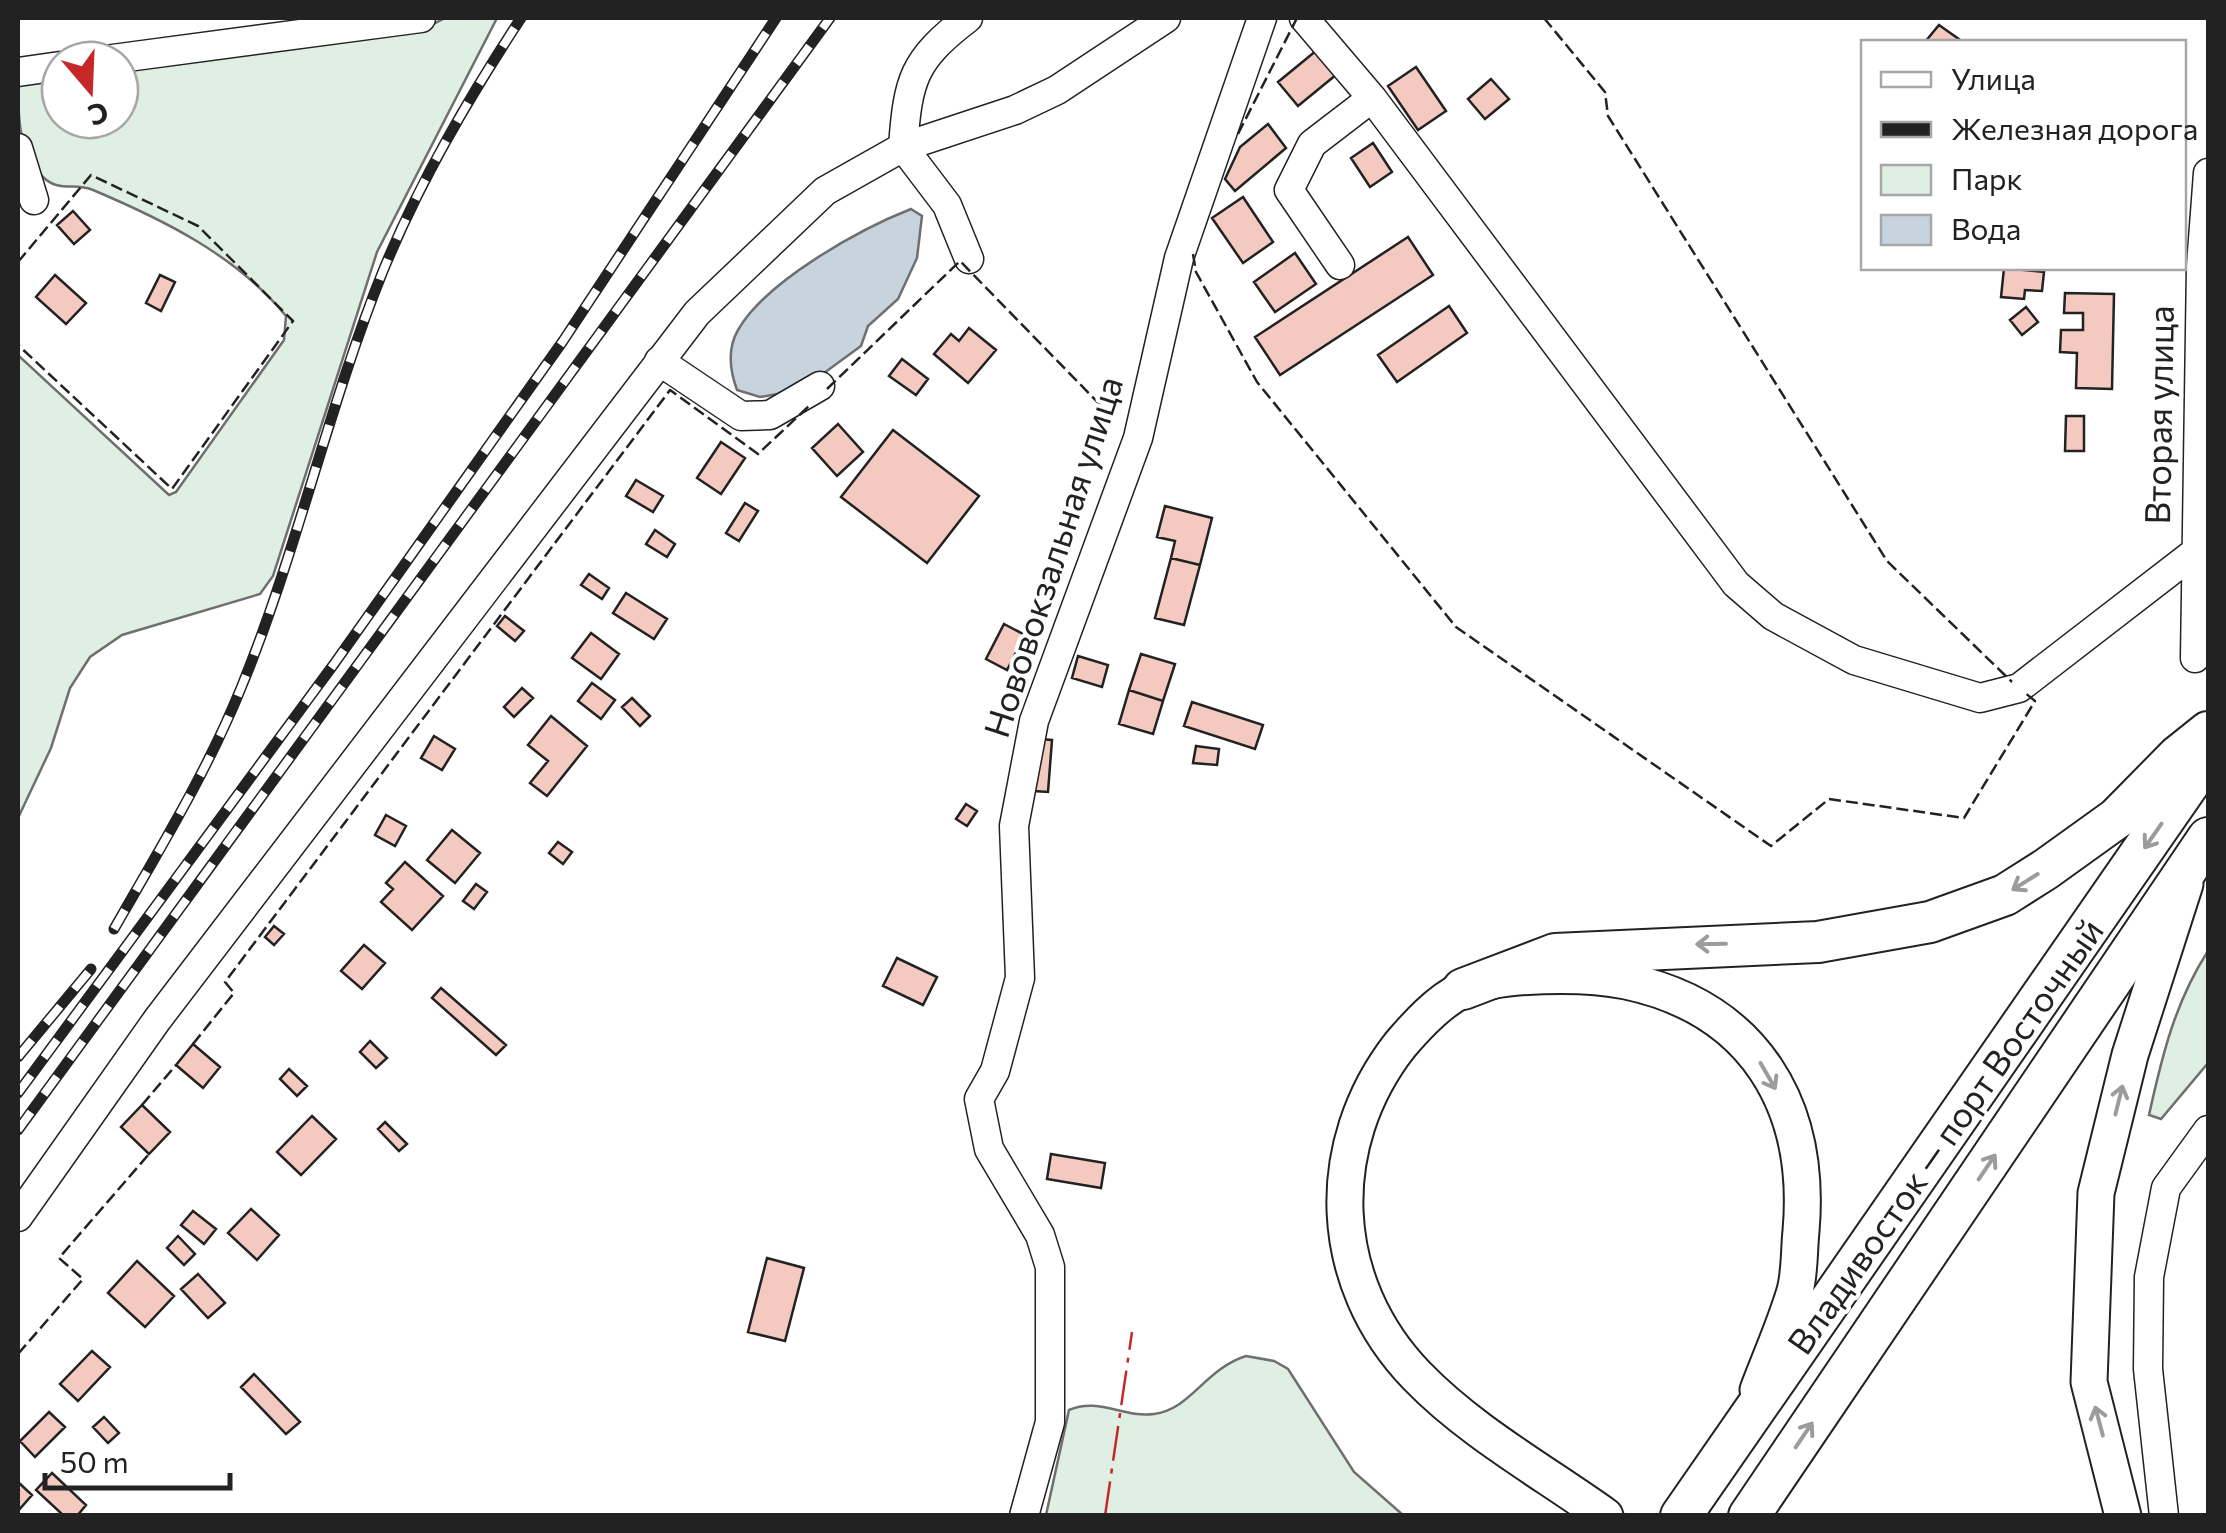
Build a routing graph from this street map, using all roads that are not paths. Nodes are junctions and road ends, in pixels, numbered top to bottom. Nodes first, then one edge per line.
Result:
1 (421, 18) edge
2 (968, 18) edge
3 (1166, 18) edge
4 (1262, 18) edge
5 (1304, 18) edge
6 (140, 55) edge
7 (1372, 98) junction
8 (902, 147) junction
9 (18, 148) edge
10 (2208, 174) edge
11 (34, 200) dead end
12 (969, 258) dead end
13 (1340, 264) dead end
14 (2192, 266) edge
15 (659, 361) junction
16 (820, 386) dead end
17 (2194, 553) junction
18 (2194, 658) dead end
19 (2208, 732) edge
20 (2208, 756) edge
21 (2199, 854) edge
22 (1463, 989) junction
23 (2208, 1130) edge
24 (18, 1217) edge
25 (1742, 1434) junction
26 (1024, 1516) edge
27 (1604, 1516) edge
28 (1682, 1516) edge
29 (1749, 1516) edge
30 (2123, 1516) edge
31 (2164, 1516) edge

1 - 6 street
2 - 8 street
3 - 8 street
4 - 26 street, Нововокзальная улица
5 - 7 street
7 - 13 street
7 - 17 street
8 - 12 street
8 - 15 street
9 - 11 street
10 - 14 street, Вторая улица
14 - 17 street, Вторая улица
15 - 16 street
15 - 24 street
17 - 18 street, Вторая улица
19 -> 22 highway
20 -> 25 highway, Владивосток — порт Восточный
29 -> 21 highway, Владивосток — порт Восточный
30 -> 21 main road
22 -> 25 main road
22 - 27 main road
23 - 31 street
25 - 28 highway, Владивосток — порт Восточный

